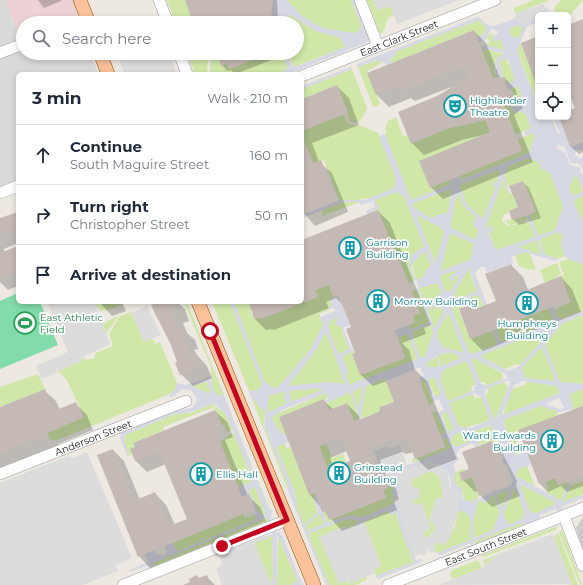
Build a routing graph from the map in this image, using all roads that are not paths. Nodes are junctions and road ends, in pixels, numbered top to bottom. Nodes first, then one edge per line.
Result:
1 (80, 0) edge
2 (159, 0) edge
3 (360, 0) edge
4 (494, 0) edge
5 (83, 16) edge
6 (165, 16) edge
7 (378, 46) junction
8 (16, 47) edge
9 (0, 53) edge
10 (103, 60) edge
11 (182, 60) edge
12 (107, 72) edge
13 (186, 72) edge
14 (304, 75) edge
15 (16, 187) edge
16 (0, 193) edge
17 (199, 304) edge
18 (186, 400) dead end
19 (0, 474) edge
20 (583, 508) edge
21 (564, 516) junction
22 (287, 520) junction
23 (583, 566) edge
24 (123, 585) edge
25 (314, 585) edge
26 (388, 585) edge

1 - 5 main road
2 - 6 street
3 - 7 street
4 - 7 street, East Clark Street
7 - 14 street, East Clark Street
8 - 9 street
10 - 12 main road
11 - 13 street
15 - 16 street
17 - 22 main road
18 - 19 street, Anderson Street
20 - 21 street, East South Street
21 - 23 street
21 - 26 street, East South Street
22 - 24 street
22 - 25 main road

